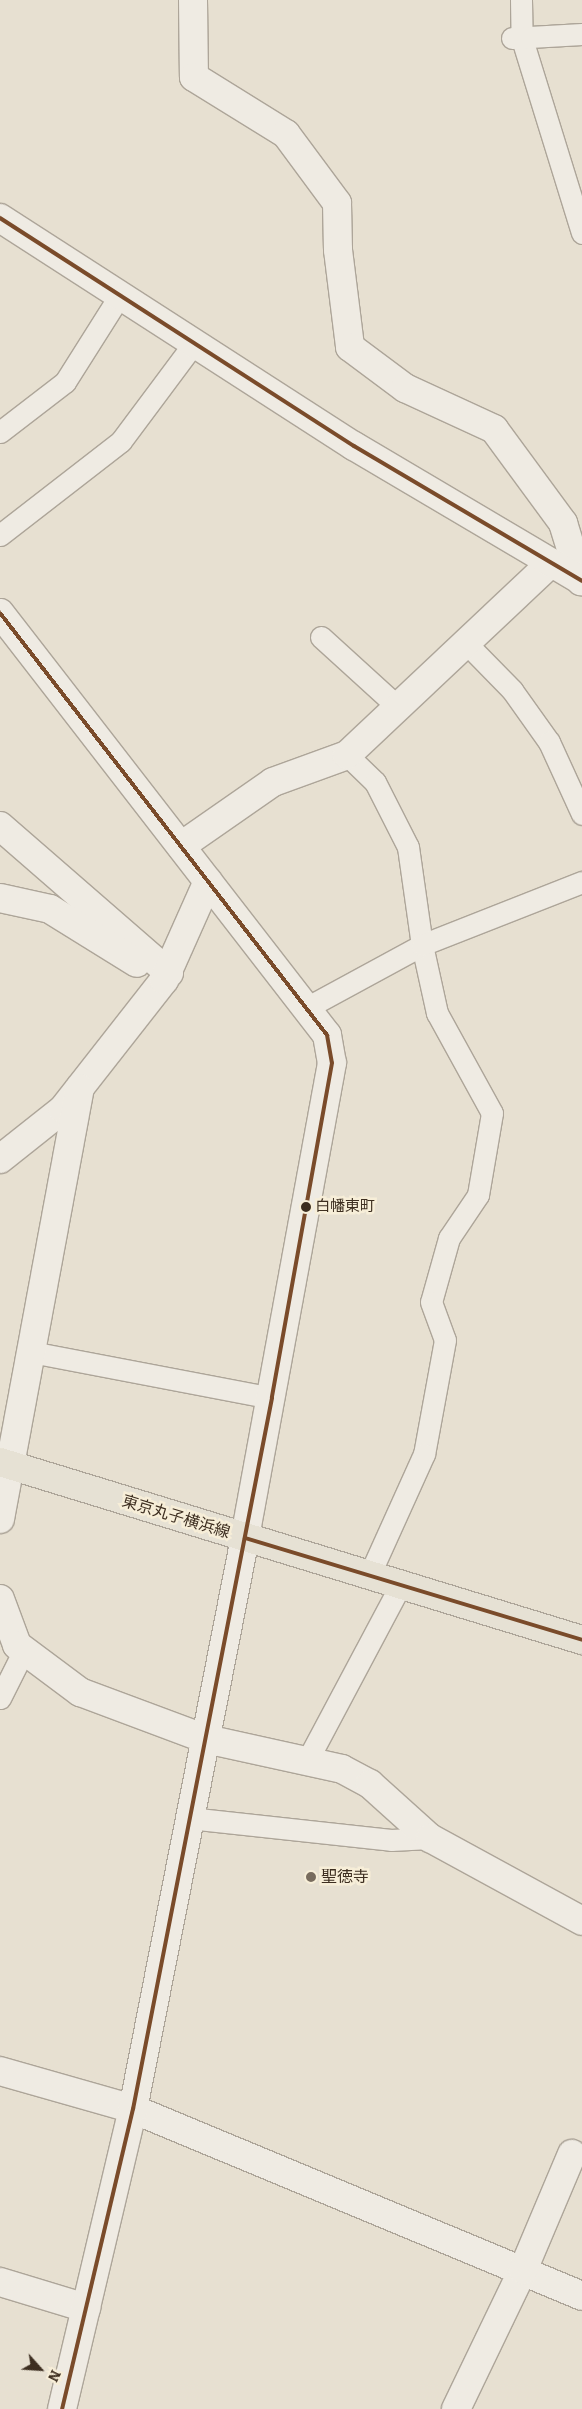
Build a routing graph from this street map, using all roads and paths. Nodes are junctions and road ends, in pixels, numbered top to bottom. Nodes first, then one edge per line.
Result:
1 (193, 0) edge
2 (509, 0) edge
3 (521, 0) edge
4 (582, 34) edge
5 (522, 39) junction
6 (577, 197) edge
7 (0, 218) edge
8 (582, 233) edge
9 (120, 295) junction
10 (194, 343) junction
11 (0, 432) edge
12 (0, 535) edge
13 (551, 563) junction
14 (582, 581) edge
15 (0, 613) edge
16 (322, 636) dead end
17 (466, 643) junction
18 (398, 707) junction
19 (347, 755) junction
20 (582, 814) edge
21 (0, 826) edge
22 (181, 846) junction
23 (208, 881) junction
24 (582, 882) edge
25 (0, 898) edge
26 (422, 945) junction
27 (166, 976) junction
28 (306, 1008) junction
29 (80, 1088) junction
30 (1, 1158) edge
31 (31, 1352) junction
32 (272, 1398) junction
33 (5, 1464) edge
34 (0, 1519) edge
35 (244, 1538) junction
36 (369, 1576) junction
37 (400, 1586) junction
38 (0, 1599) edge
39 (582, 1640) edge
40 (24, 1650) junction
41 (0, 1698) edge
42 (206, 1739) junction
43 (308, 1759) junction
44 (189, 1818) junction
45 (430, 1838) junction
46 (582, 1921) edge
47 (0, 2071) edge
48 (133, 2109) junction
49 (572, 2154) dead end
50 (523, 2270) junction
51 (0, 2282) edge
52 (582, 2296) edge
53 (86, 2308) junction
54 (62, 2409) edge
55 (456, 2409) edge

1 - 14 street
2 - 5 lane
3 - 5 lane
4 - 5 lane
5 - 6 lane
6 - 8 lane
7 - 9 street
9 - 10 street
9 - 11 lane
10 - 12 lane
10 - 13 street
13 - 14 street
13 - 17 street
15 - 22 street
16 - 18 lane
17 - 18 street
17 - 20 lane
18 - 19 street
19 - 22 street
19 - 26 lane
21 - 27 street
22 - 23 street
23 - 27 street
23 - 28 street
24 - 26 lane
25 - 27 street
26 - 28 lane
26 - 36 lane
27 - 29 street
28 - 32 street
29 - 30 street
29 - 31 street
31 - 32 lane
31 - 33 street
32 - 35 street
33 - 34 street
33 - 35 main road, 東京丸子横浜線
35 - 36 main road, 東京丸子横浜線
35 - 42 street
36 - 37 main road, 東京丸子横浜線
37 - 39 main road, 東京丸子横浜線
37 - 43 lane
38 - 40 street
40 - 41 lane
40 - 42 street
42 - 43 street
42 - 44 street
43 - 45 street
44 - 45 lane
44 - 48 street
45 - 46 street
47 - 48 street
48 - 50 street
48 - 53 street
49 - 50 street
50 - 52 street
50 - 55 street
51 - 53 street
53 - 54 street

